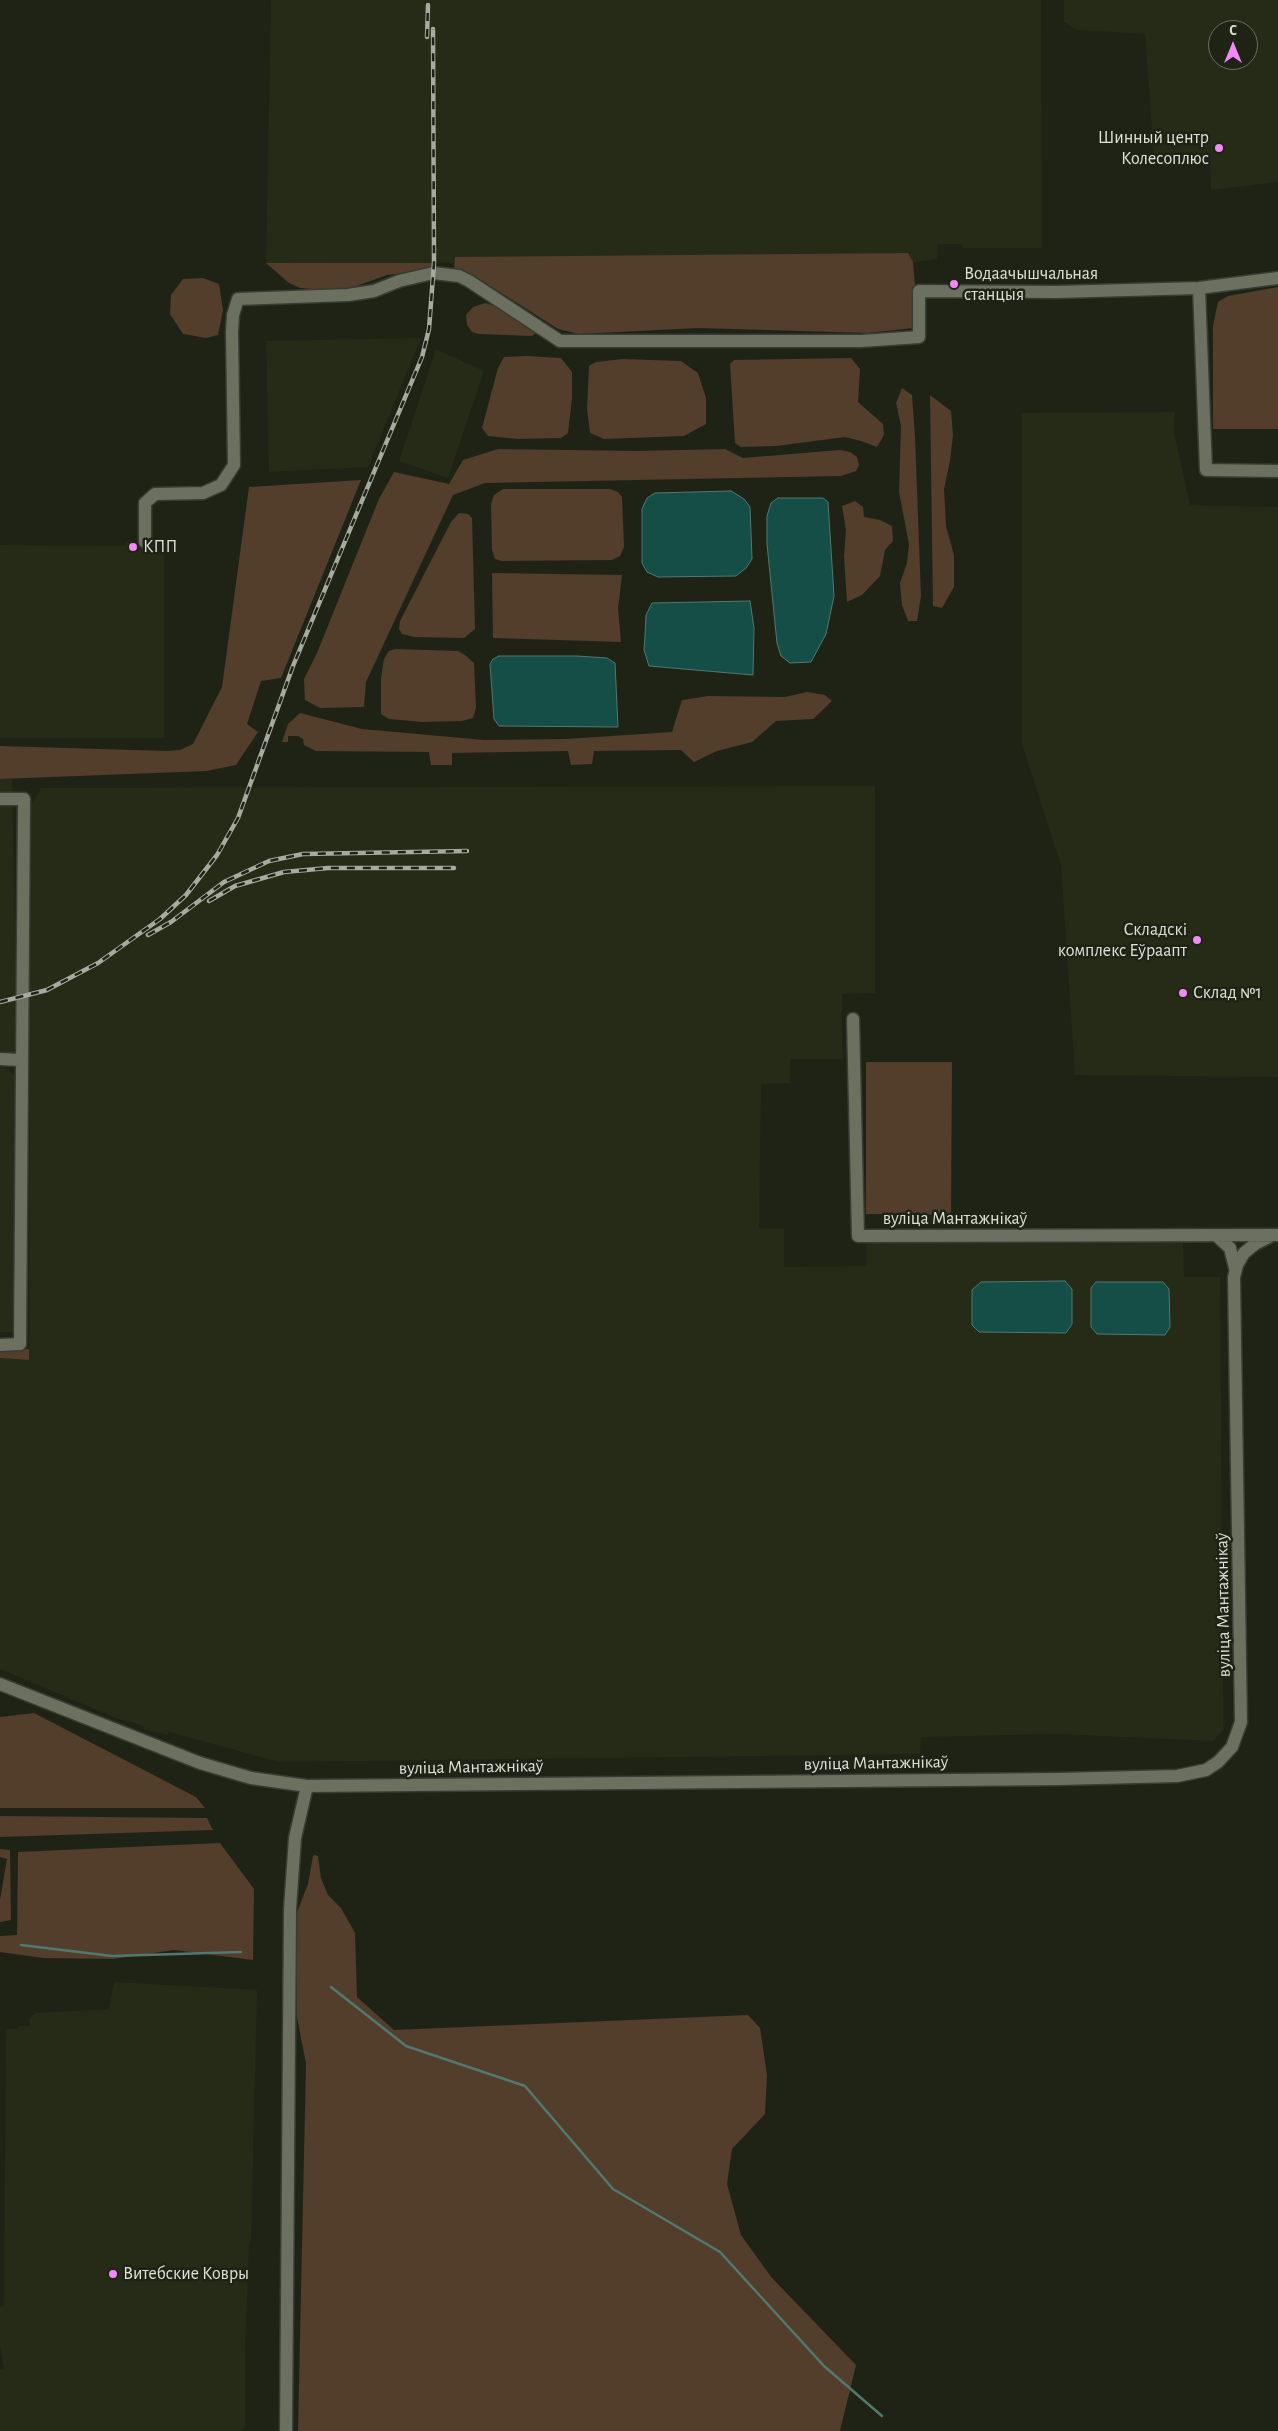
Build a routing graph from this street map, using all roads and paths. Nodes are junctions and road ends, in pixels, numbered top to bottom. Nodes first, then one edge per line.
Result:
1 (1278, 278) edge
2 (1198, 288) junction
3 (1278, 471) edge
4 (145, 542) dead end
5 (0, 799) edge
6 (853, 1018) dead end
7 (0, 1059) edge
8 (20, 1060) junction
9 (1273, 1236) edge
10 (1218, 1237) junction
11 (1235, 1268) junction
12 (0, 1344) edge
13 (0, 1684) edge
14 (307, 1786) junction
15 (286, 2431) edge

1 - 2 street
2 - 3 street
2 - 4 street
5 - 8 street
6 - 10 street, вуліца Мантажнікаў
7 - 8 street
8 - 12 street
9 - 10 street, вуліца Мантажнікаў
9 - 11 street, вуліца Мантажнікаў
10 - 11 street
11 - 14 street, вуліца Мантажнікаў
13 - 14 street, вуліца Мантажнікаў
14 - 15 street

